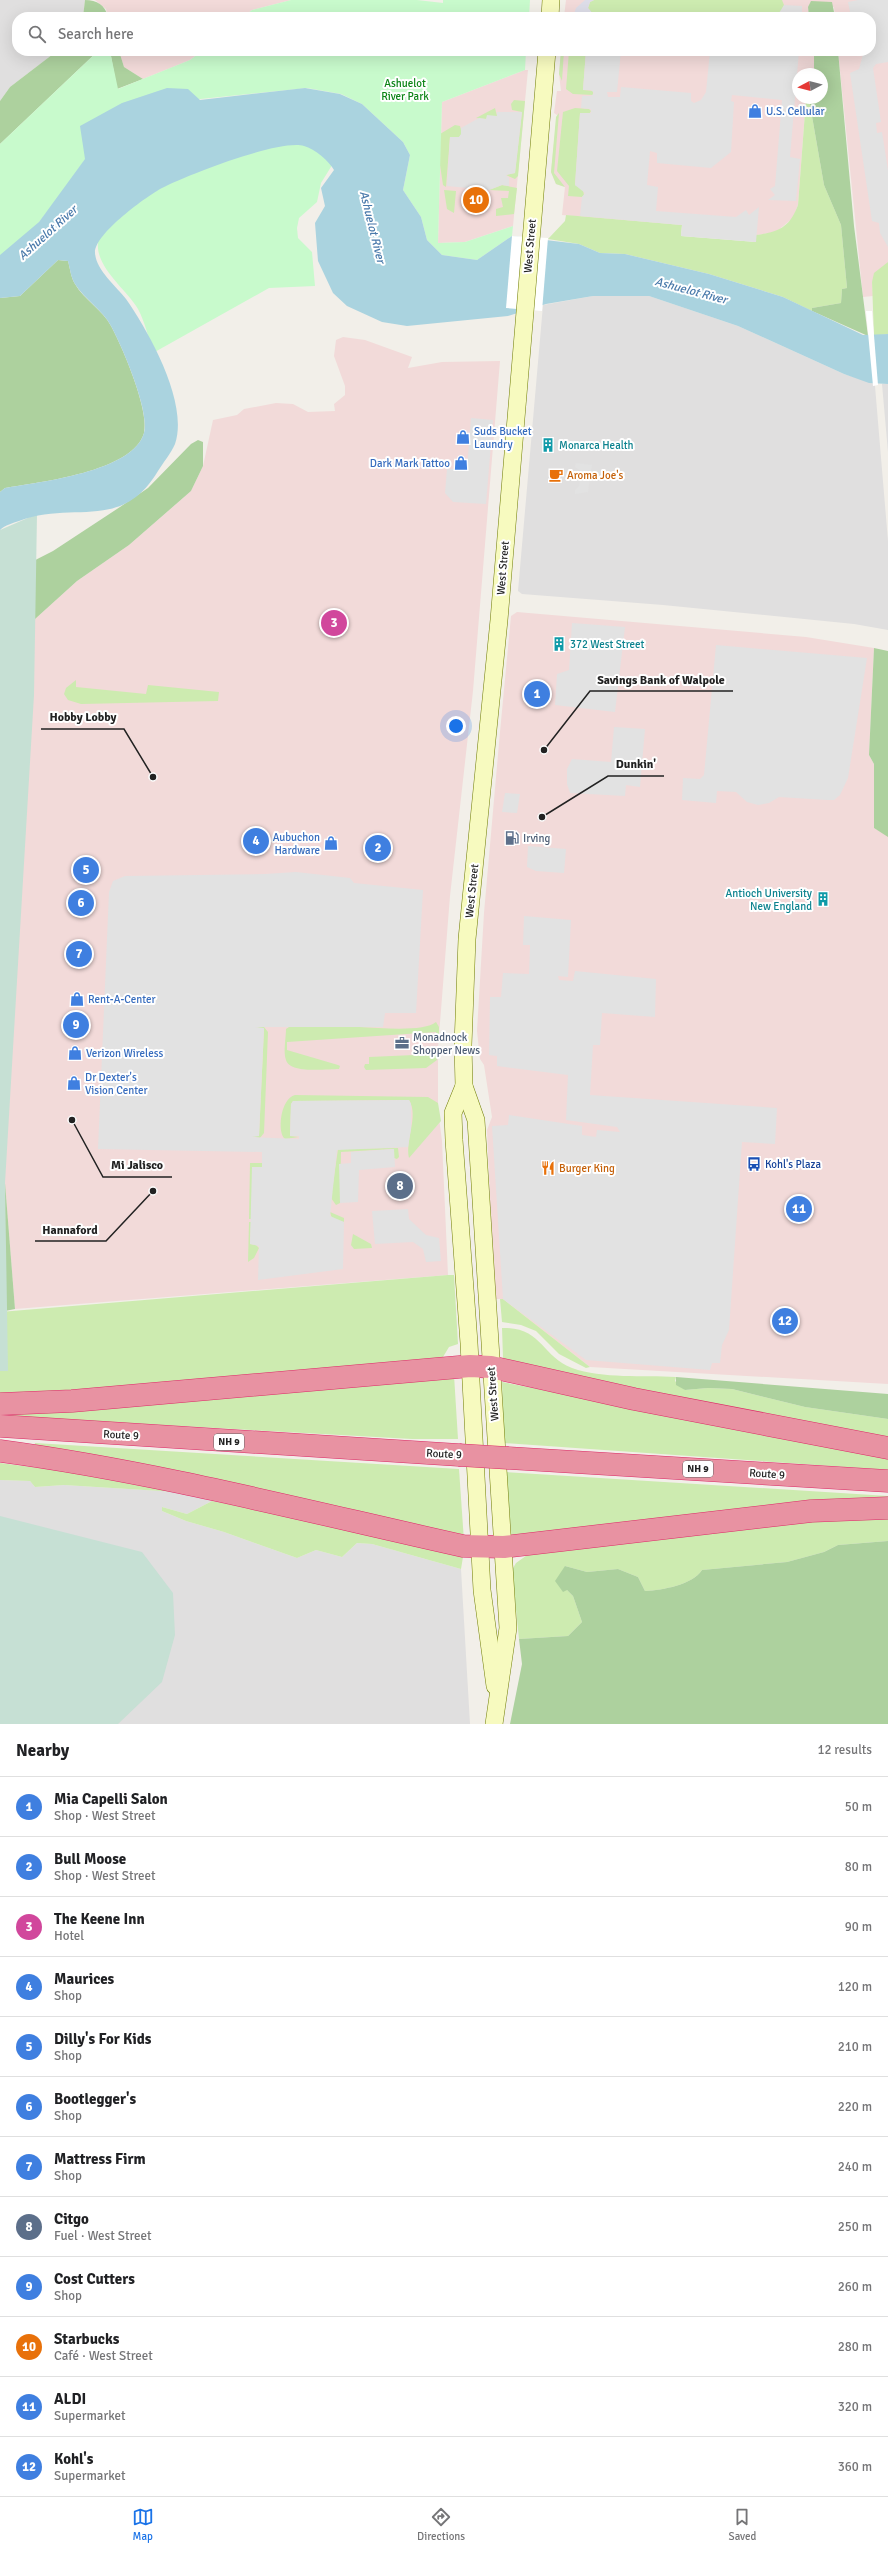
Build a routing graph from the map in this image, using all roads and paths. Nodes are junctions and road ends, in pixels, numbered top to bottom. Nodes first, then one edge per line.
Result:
1 (551, 0) edge
2 (550, 12) edge
3 (547, 56) edge
4 (464, 1086) junction
5 (470, 1366) junction
6 (491, 1367) junction
7 (0, 1404) edge
8 (0, 1426) edge
9 (888, 1448) edge
10 (0, 1452) edge
11 (888, 1481) edge
12 (888, 1508) edge
13 (479, 1547) junction
14 (504, 1547) junction
15 (497, 1703) junction
16 (494, 1724) edge

1 - 2 street
3 - 4 street, West Street
4 - 5 street, West Street
4 - 6 street, West Street
5 - 6 highway
5 - 7 highway
5 - 13 street, West Street
6 - 9 highway
6 - 14 street, West Street
8 - 11 highway, Route 9 / NH 9, bridge
10 - 13 highway
12 - 14 highway
13 - 14 highway
13 - 15 street, West Street
14 - 15 street, West Street
15 - 16 street, West Street

